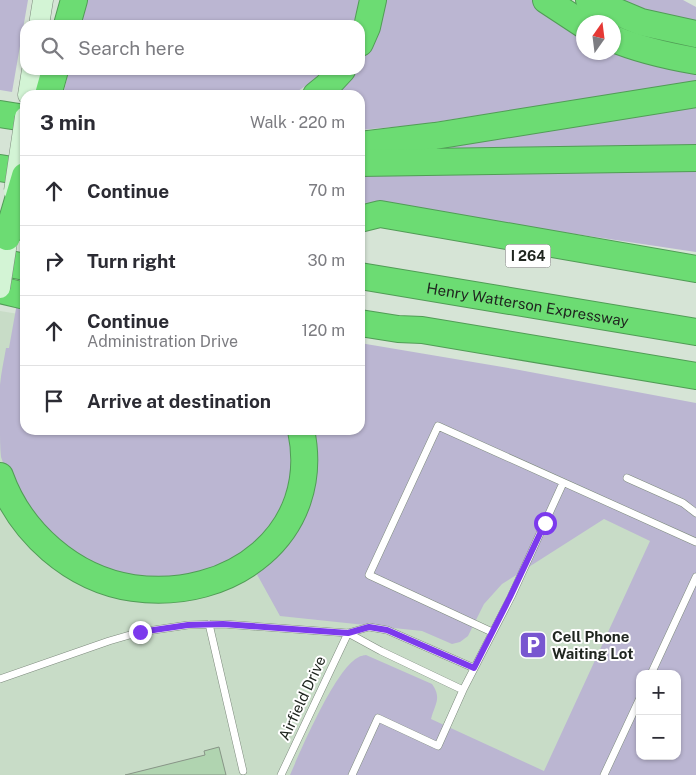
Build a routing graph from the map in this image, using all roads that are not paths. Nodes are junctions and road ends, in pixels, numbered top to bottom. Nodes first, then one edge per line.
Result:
1 (43, 0) edge
2 (74, 0) edge
3 (373, 0) edge
4 (546, 0) edge
5 (589, 0) edge
6 (40, 20) edge
7 (68, 20) edge
8 (576, 20) edge
9 (365, 32) edge
10 (696, 34) edge
11 (621, 42) edge
12 (696, 60) edge
13 (31, 75) edge
14 (54, 75) edge
15 (337, 75) edge
16 (29, 90) edge
17 (49, 90) edge
18 (322, 90) edge
19 (696, 94) edge
20 (0, 114) edge
21 (20, 116) edge
22 (365, 144) edge
23 (20, 155) edge
24 (696, 158) edge
25 (365, 164) edge
26 (0, 168) edge
27 (20, 173) edge
28 (20, 192) edge
29 (365, 218) edge
30 (11, 223) edge
31 (365, 229) edge
32 (0, 262) edge
33 (20, 266) edge
34 (696, 269) edge
35 (365, 277) edge
36 (696, 285) edge
37 (0, 289) edge
38 (20, 295) edge
39 (365, 324) edge
40 (398, 329) junction
41 (696, 332) edge
42 (696, 376) edge
43 (696, 388) edge
44 (302, 435) edge
45 (0, 476) edge
46 (627, 478) dead end
47 (563, 483) junction
48 (696, 513) edge
49 (696, 542) edge
50 (696, 577) edge
51 (208, 624) junction
52 (492, 632) junction
53 (348, 633) junction
54 (474, 668) junction
55 (653, 670) edge
56 (0, 679) edge
57 (463, 690) junction
58 (636, 707) edge
59 (243, 771) dead end
60 (281, 775) edge
61 (352, 775) edge
62 (604, 775) edge

1 - 6 main road
2 - 7 highway
3 - 9 highway
4 - 8 highway
5 - 10 highway
11 - 12 highway
13 - 16 main road
14 - 17 highway
15 - 18 highway
19 - 22 highway
20 - 21 highway
23 - 30 main road, bridge
24 - 25 highway
26 - 27 highway
28 - 30 highway, bridge
29 - 34 highway
30 - 37 main road, bridge
31 - 36 highway, I 264
32 - 33 highway
35 - 41 highway, Henry Watterson Expressway
37 - 38 highway
39 - 40 highway
40 - 42 highway
40 - 43 highway
44 - 45 highway
46 - 48 lane
47 - 49 lane
47 - 52 lane
47 - 52 lane
50 - 55 lane
51 - 53 lane
51 - 56 lane
51 - 59 lane
52 - 54 lane
53 - 54 lane
53 - 57 lane
53 - 60 lane, Airfield Drive
54 - 57 lane
57 - 61 lane
58 - 62 lane

